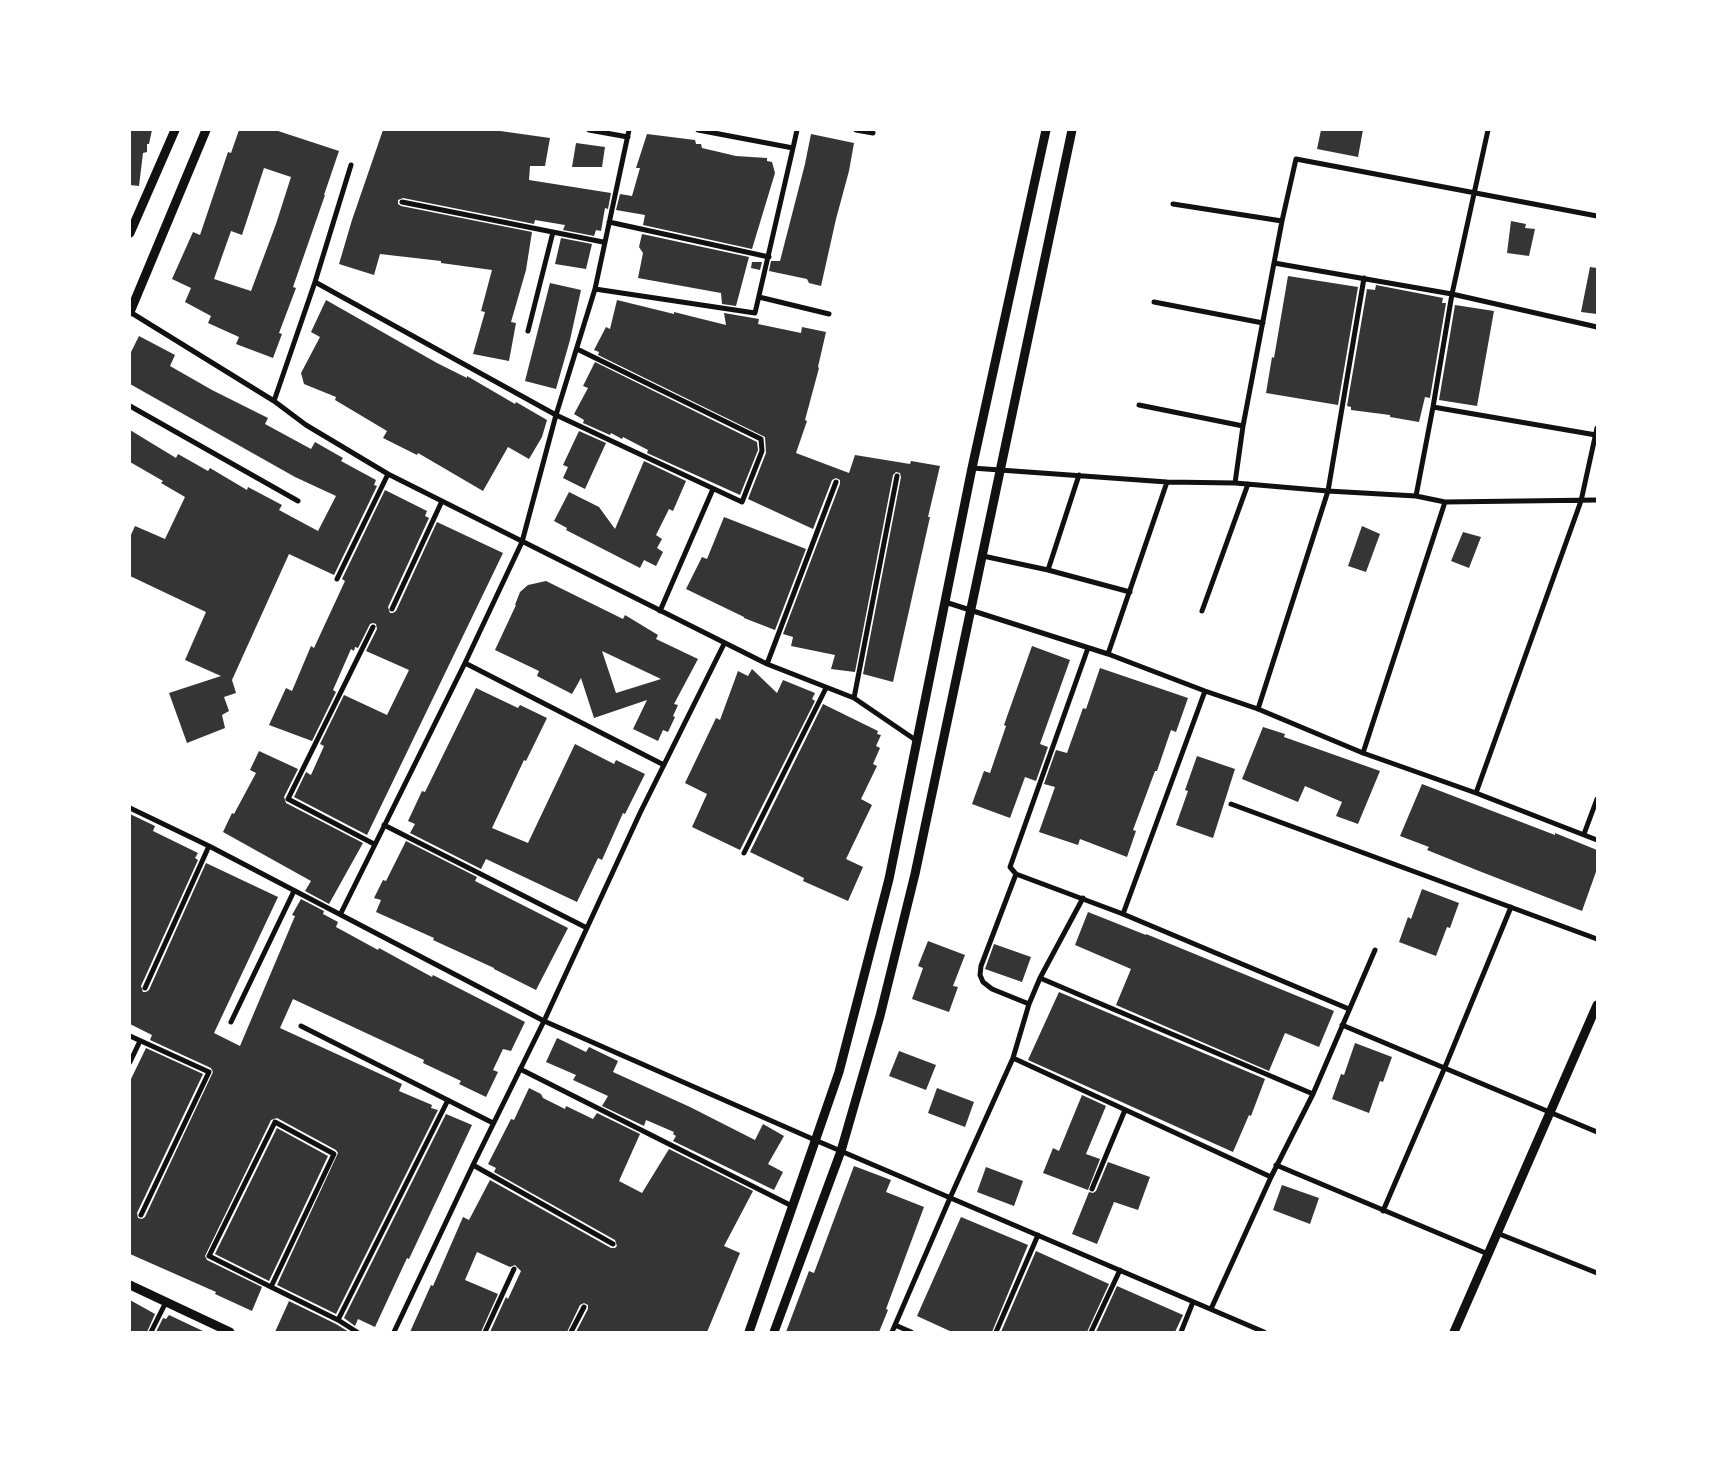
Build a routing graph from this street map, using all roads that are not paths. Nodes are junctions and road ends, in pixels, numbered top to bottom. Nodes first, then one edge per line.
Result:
1 (175, 130) edge
2 (206, 130) edge
3 (589, 130) edge
4 (629, 130) edge
5 (698, 130) edge
6 (797, 130) edge
7 (856, 130) edge
8 (1046, 130) edge
9 (1072, 130) edge
10 (1488, 130) edge
11 (873, 133) dead end
12 (628, 137) junction
13 (793, 148) junction
14 (351, 164) dead end
15 (1476, 192) junction
16 (402, 202) dead end
17 (1173, 204) dead end
18 (1597, 216) edge
19 (1282, 221) junction
20 (609, 222) junction
21 (553, 232) junction
22 (130, 233) edge
23 (603, 242) junction
24 (769, 257) junction
25 (1274, 263) junction
26 (1364, 278) junction
27 (315, 282) junction
28 (594, 289) junction
29 (1452, 294) junction
30 (759, 297) junction
31 (1154, 302) dead end
32 (130, 312) edge
33 (829, 314) dead end
34 (1263, 323) junction
35 (1597, 327) edge
36 (528, 331) dead end
37 (577, 349) junction
38 (274, 400) junction
39 (130, 406) edge
40 (1138, 406) dead end
41 (1433, 407) junction
42 (556, 415) junction
43 (1243, 426) junction
44 (1597, 428) edge
45 (1596, 435) junction
46 (972, 468) junction
47 (1000, 470) junction
48 (388, 474) junction
49 (1079, 475) junction
50 (897, 476) dead end
51 (836, 482) dead end
52 (1167, 482) junction
53 (1235, 483) junction
54 (1248, 484) junction
55 (713, 489) junction
56 (1328, 491) junction
57 (1416, 496) junction
58 (1597, 500) edge
59 (298, 501) dead end
60 (442, 501) junction
61 (1581, 501) junction
62 (1445, 502) junction
63 (522, 542) junction
64 (983, 556) junction
65 (1048, 570) junction
66 (337, 579) dead end
67 (1130, 592) junction
68 (945, 602) junction
69 (392, 609) dead end
70 (660, 611) junction
71 (1202, 611) dead end
72 (972, 612) junction
73 (373, 627) dead end
74 (724, 644) junction
75 (1088, 648) junction
76 (1108, 654) junction
77 (465, 663) junction
78 (767, 664) junction
79 (826, 688) junction
80 (1206, 691) junction
81 (854, 698) junction
82 (1258, 708) junction
83 (917, 741) junction
84 (1363, 753) junction
85 (664, 764) junction
86 (1476, 793) junction
87 (1597, 799) edge
88 (1231, 804) dead end
89 (130, 808) edge
90 (384, 825) junction
91 (1584, 834) junction
92 (1597, 840) edge
93 (374, 844) junction
94 (209, 846) junction
95 (744, 853) dead end
96 (1016, 874) junction
97 (294, 891) junction
98 (1083, 898) junction
99 (1512, 907) junction
100 (341, 913) junction
101 (1123, 914) junction
102 (587, 928) junction
103 (1597, 939) edge
104 (1375, 950) dead end
105 (1040, 978) junction
106 (145, 988) dead end
107 (1029, 1004) junction
108 (1597, 1005) edge
109 (1349, 1009) junction
110 (544, 1021) junction
111 (231, 1022) dead end
112 (1342, 1025) junction
113 (301, 1026) dead end
114 (130, 1036) edge
115 (140, 1041) junction
116 (1013, 1058) junction
117 (130, 1062) edge
118 (1445, 1067) junction
119 (520, 1069) junction
120 (1313, 1094) junction
121 (448, 1100) junction
122 (1125, 1110) junction
123 (1550, 1112) junction
124 (493, 1123) junction
125 (1597, 1132) edge
126 (816, 1140) junction
127 (841, 1151) junction
128 (473, 1165) junction
129 (1276, 1165) junction
130 (1270, 1177) junction
131 (1092, 1189) dead end
132 (950, 1198) junction
133 (792, 1206) junction
134 (1383, 1211) junction
135 (141, 1215) dead end
136 (1496, 1233) junction
137 (1038, 1235) junction
138 (613, 1244) dead end
139 (1488, 1254) junction
140 (514, 1269) dead end
141 (1120, 1270) junction
142 (1597, 1273) edge
143 (130, 1285) edge
144 (271, 1287) junction
145 (166, 1302) junction
146 (1193, 1302) junction
147 (584, 1307) dead end
148 (1211, 1309) junction
149 (338, 1320) junction
150 (895, 1325) junction
151 (151, 1332) edge
152 (230, 1332) edge
153 (357, 1332) edge
154 (394, 1332) edge
155 (485, 1332) edge
156 (571, 1332) edge
157 (749, 1332) edge
158 (774, 1332) edge
159 (892, 1332) edge
160 (911, 1332) edge
161 (996, 1332) edge
162 (1091, 1332) edge
163 (1180, 1332) edge
164 (1264, 1332) edge
165 (1454, 1332) edge

1 - 22 street
2 - 32 street
3 - 12 street
4 - 12 street
5 - 13 street
6 - 13 street
7 - 11 street
8 - 46 street
9 - 47 street
10 - 15 street
12 - 20 street
13 - 24 street
14 - 27 street
15 - 18 street
15 - 19 street
15 - 29 street
16 - 21 street
17 - 19 street
19 - 25 street
20 - 23 street
20 - 24 street
21 - 23 street
21 - 36 street
23 - 28 street
24 - 30 street
25 - 26 street
25 - 34 street
26 - 29 street
26 - 56 street
27 - 38 street
27 - 42 street
28 - 30 street
28 - 37 street
29 - 35 street
29 - 41 street
30 - 33 street
31 - 34 street
32 - 38 street
34 - 43 street
37 - 42 street
37 - 55 street
38 - 48 street
39 - 59 street
40 - 43 street
41 - 45 street
41 - 57 street
42 - 55 street
42 - 63 street
43 - 53 street
44 - 45 street
45 - 61 street
46 - 47 street
46 - 68 street
47 - 49 street
47 - 64 street
48 - 60 street
48 - 66 street
49 - 52 street
49 - 65 street
50 - 81 street
51 - 78 street
52 - 53 street
52 - 67 street
53 - 54 street
54 - 56 street
54 - 71 street
55 - 70 street
56 - 57 street
56 - 82 street
57 - 62 street
58 - 61 street
60 - 63 street
60 - 69 street
61 - 62 street
61 - 86 street
62 - 84 street
63 - 70 street
63 - 77 street
64 - 65 street
64 - 72 street
65 - 67 street
67 - 76 street
68 - 72 street
68 - 83 street
70 - 74 street
72 - 75 street
72 - 127 street
73 - 93 street
74 - 78 street
74 - 85 street
75 - 76 street
75 - 96 street
76 - 80 street
77 - 85 street
77 - 90 street
78 - 79 street
79 - 81 street
79 - 95 street
80 - 82 street
80 - 101 street
81 - 83 street
82 - 84 street
83 - 126 street
84 - 86 street
85 - 102 street
86 - 91 street
87 - 91 street
88 - 99 street
89 - 94 street
90 - 93 street
90 - 102 street
91 - 92 street
93 - 100 street
94 - 97 street
94 - 106 street
96 - 98 street
96 - 107 street
97 - 100 street
97 - 111 street
98 - 101 street
98 - 105 street
99 - 103 street
99 - 118 street
100 - 110 street
101 - 109 street
102 - 110 street
104 - 109 street
105 - 107 street
105 - 120 street
107 - 116 street
108 - 123 street
109 - 112 street
110 - 119 street
110 - 126 street
112 - 118 street
112 - 120 street
113 - 121 street
114 - 115 street
115 - 117 street
115 - 135 street
116 - 122 street
116 - 132 street
118 - 123 street
118 - 134 street
119 - 124 street
119 - 133 street
120 - 129 street
121 - 124 street
121 - 149 street
122 - 130 street
122 - 131 street
123 - 125 street
123 - 136 street
124 - 128 street
126 - 127 street
126 - 133 street
127 - 132 street
127 - 158 street
128 - 138 street
128 - 154 street
129 - 130 street
129 - 134 street
130 - 148 street
132 - 137 street
132 - 150 street
133 - 157 street
134 - 139 street
136 - 139 street
136 - 142 street
137 - 141 street
137 - 161 street
139 - 165 street
140 - 155 street
141 - 146 street
141 - 162 street
143 - 145 street
144 - 144 street
144 - 149 street
145 - 151 street
145 - 152 street
146 - 148 street
146 - 163 street
147 - 156 street
148 - 164 street
149 - 153 street
150 - 159 street
150 - 160 street

